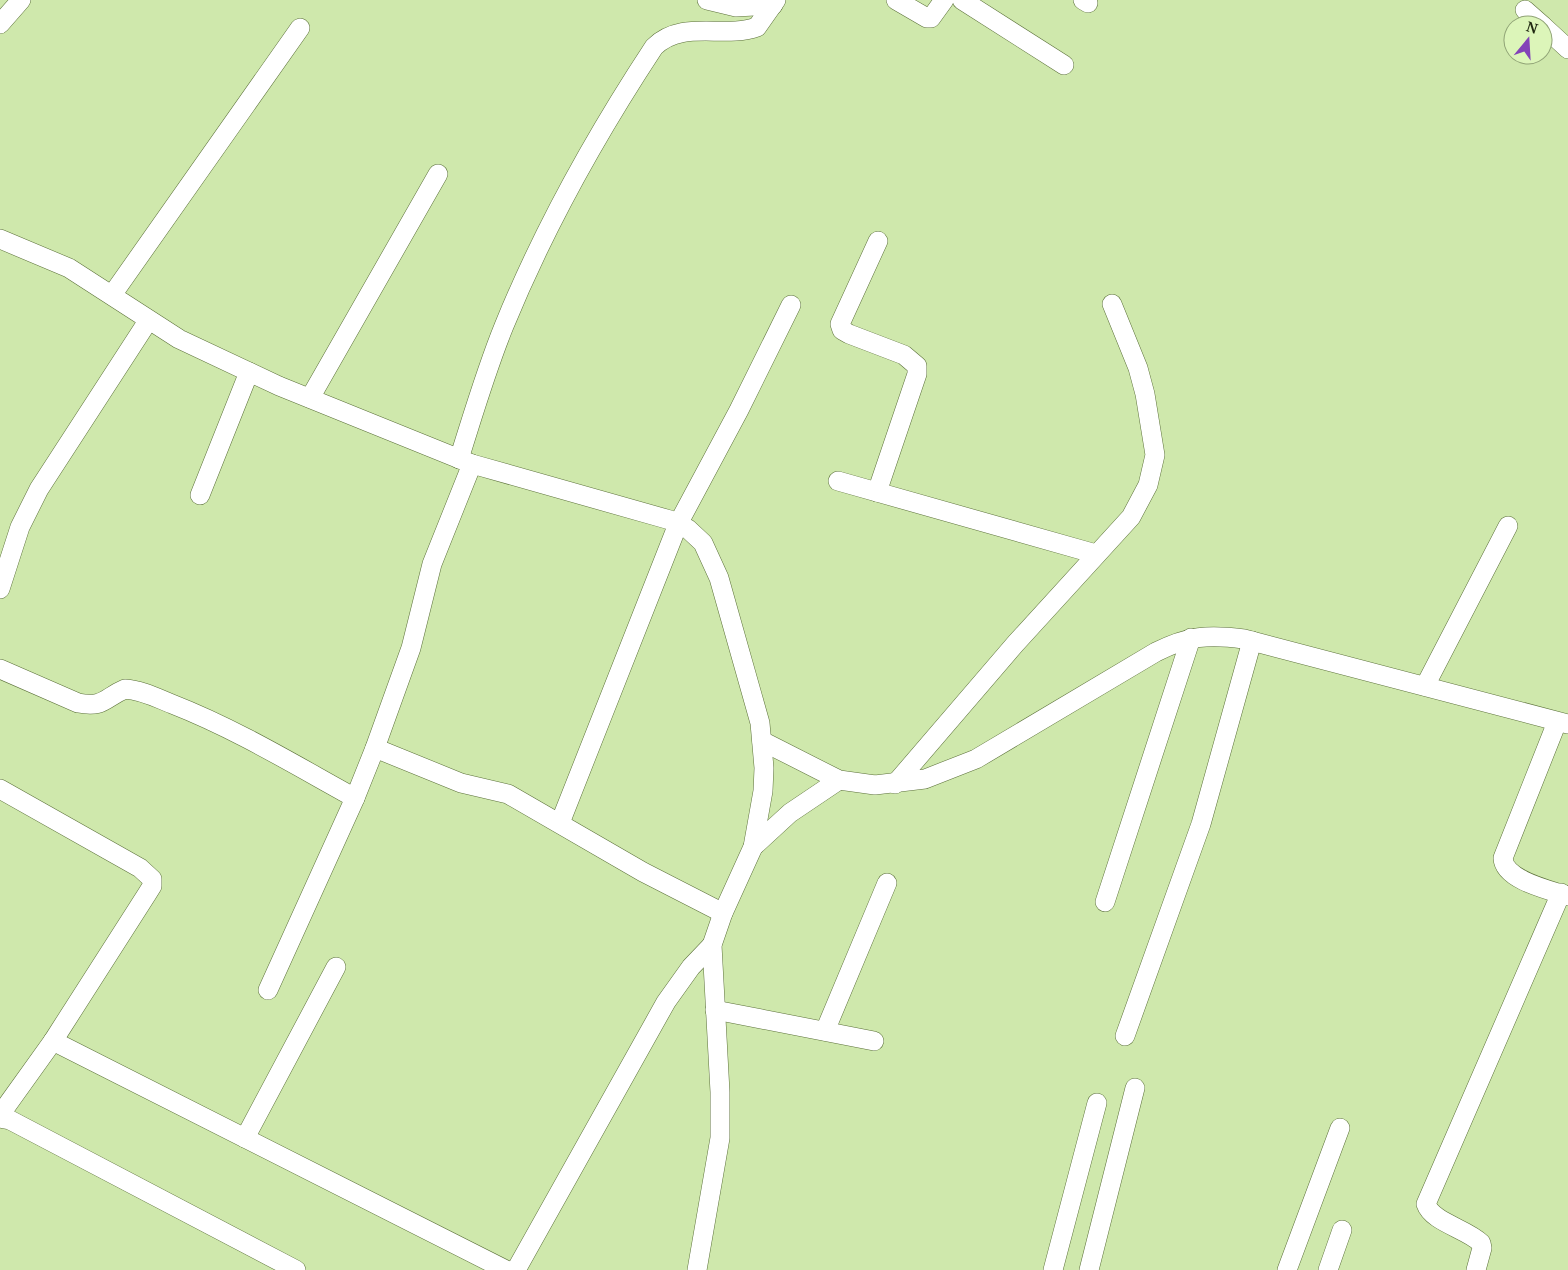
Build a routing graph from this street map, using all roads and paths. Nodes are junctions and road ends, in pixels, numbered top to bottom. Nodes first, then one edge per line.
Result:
1 (21, 0) edge
2 (707, 0) edge
3 (896, 0) edge
4 (944, 0) edge
5 (962, 0) edge
6 (775, 3) edge
7 (1525, 10) dead end
8 (1530, 15) edge
9 (0, 24) edge
10 (300, 28) dead end
11 (1553, 36) edge
12 (1568, 49) edge
13 (1064, 65) dead end
14 (438, 174) dead end
15 (0, 239) edge
16 (878, 241) dead end
17 (112, 295) junction
18 (1112, 304) dead end
19 (791, 305) dead end
20 (148, 321) junction
21 (248, 372) junction
22 (310, 398) junction
23 (465, 461) junction
24 (838, 480) dead end
25 (877, 492) junction
26 (200, 495) dead end
27 (678, 524) junction
28 (1508, 526) dead end
29 (1096, 554) junction
30 (0, 589) edge
31 (1190, 638) junction
32 (1252, 641) junction
33 (0, 669) edge
34 (1424, 686) junction
35 (1563, 723) edge
36 (762, 741) junction
37 (375, 748) junction
38 (839, 780) junction
39 (895, 784) junction
40 (0, 789) edge
41 (355, 798) junction
42 (560, 824) junction
43 (753, 846) junction
44 (887, 883) dead end
45 (1565, 894) edge
46 (1105, 902) dead end
47 (723, 913) junction
48 (712, 945) junction
49 (336, 967) dead end
50 (268, 990) dead end
51 (716, 1010) junction
52 (825, 1031) junction
53 (1125, 1036) dead end
54 (53, 1041) junction
55 (874, 1041) dead end
56 (1136, 1088) dead end
57 (1097, 1103) dead end
58 (0, 1116) edge
59 (1340, 1128) dead end
60 (245, 1138) junction
61 (1342, 1230) dead end
62 (296, 1270) edge
63 (506, 1270) edge
64 (516, 1270) edge
65 (697, 1270) edge
66 (1053, 1270) edge
67 (1089, 1270) edge
68 (1287, 1270) edge
69 (1328, 1270) edge
70 (1476, 1270) edge

1 - 9 street
2 - 6 street
3 - 4 street
5 - 13 street
6 - 23 street
7 - 8 street
10 - 17 street
11 - 12 street
14 - 22 street
15 - 17 street
16 - 25 street
17 - 20 street
18 - 29 street
19 - 27 street
20 - 21 street
20 - 30 street
21 - 22 street
21 - 26 street
22 - 23 street
23 - 27 street
23 - 37 street
24 - 25 street
25 - 29 street
27 - 36 street
27 - 42 street
28 - 34 street
29 - 39 street
31 - 32 street
31 - 39 street
31 - 46 street
32 - 34 street
32 - 53 street
33 - 41 street
34 - 35 street
35 - 45 street
36 - 38 street
36 - 43 street
37 - 41 street
37 - 42 street
38 - 39 street
38 - 43 street
40 - 54 street
41 - 50 street
42 - 47 street
43 - 47 street
44 - 52 street
45 - 70 street
47 - 48 street
48 - 51 street
48 - 64 street
49 - 60 street
51 - 52 street
51 - 65 street
52 - 55 street
54 - 58 street
54 - 60 street
56 - 67 street
57 - 66 street
58 - 62 street
59 - 68 street
60 - 63 street
61 - 69 street

